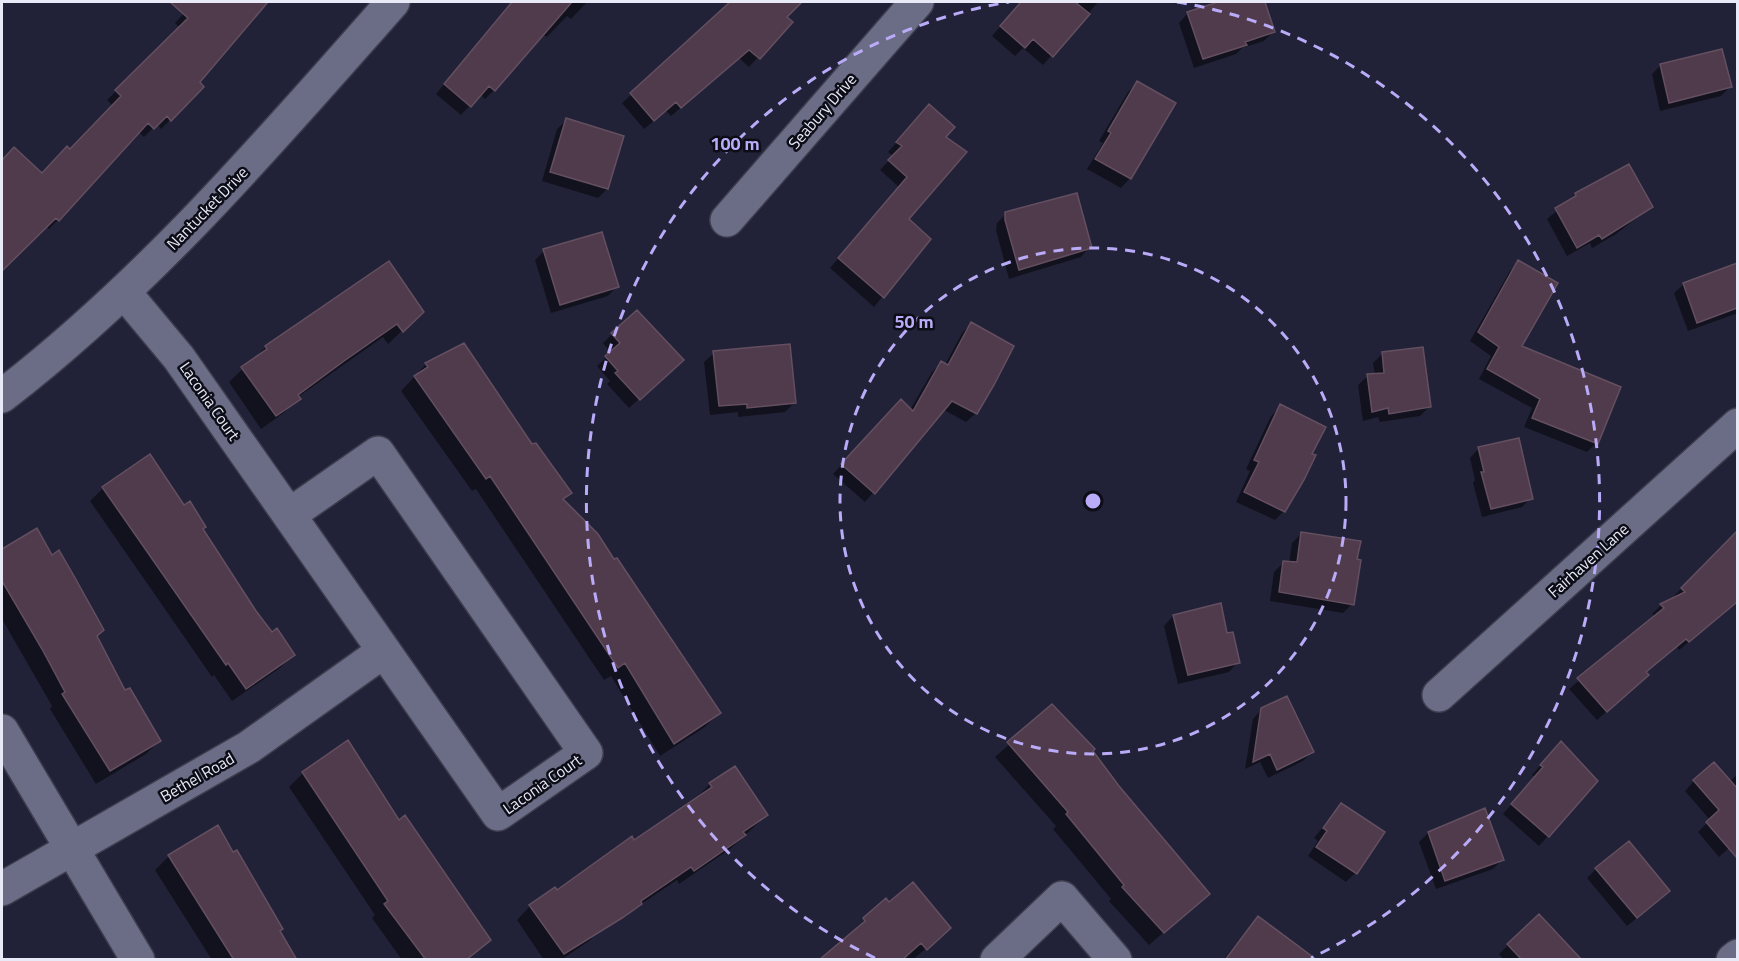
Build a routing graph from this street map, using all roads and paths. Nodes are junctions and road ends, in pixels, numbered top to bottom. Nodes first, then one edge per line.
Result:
1 (393, 2) edge
2 (917, 2) edge
3 (727, 220) dead end
4 (124, 292) junction
5 (2, 396) edge
6 (1737, 425) edge
7 (289, 515) junction
8 (384, 651) junction
9 (1439, 695) dead end
10 (2, 731) edge
11 (72, 849) junction
12 (2, 889) edge
13 (1737, 956) edge
14 (138, 960) edge
15 (997, 960) edge
16 (1115, 960) edge
17 (1733, 960) edge

1 - 4 street, Nantucket Drive
2 - 3 street, Seabury Drive
4 - 5 street, Nantucket Drive
4 - 7 street, Laconia Court
6 - 9 street, Fairhaven Lane
7 - 8 street, Laconia Court
7 - 8 street, Laconia Court
8 - 11 street, Bethel Road
10 - 11 street
11 - 12 street, Bethel Road
11 - 14 street
13 - 17 street
15 - 16 street

